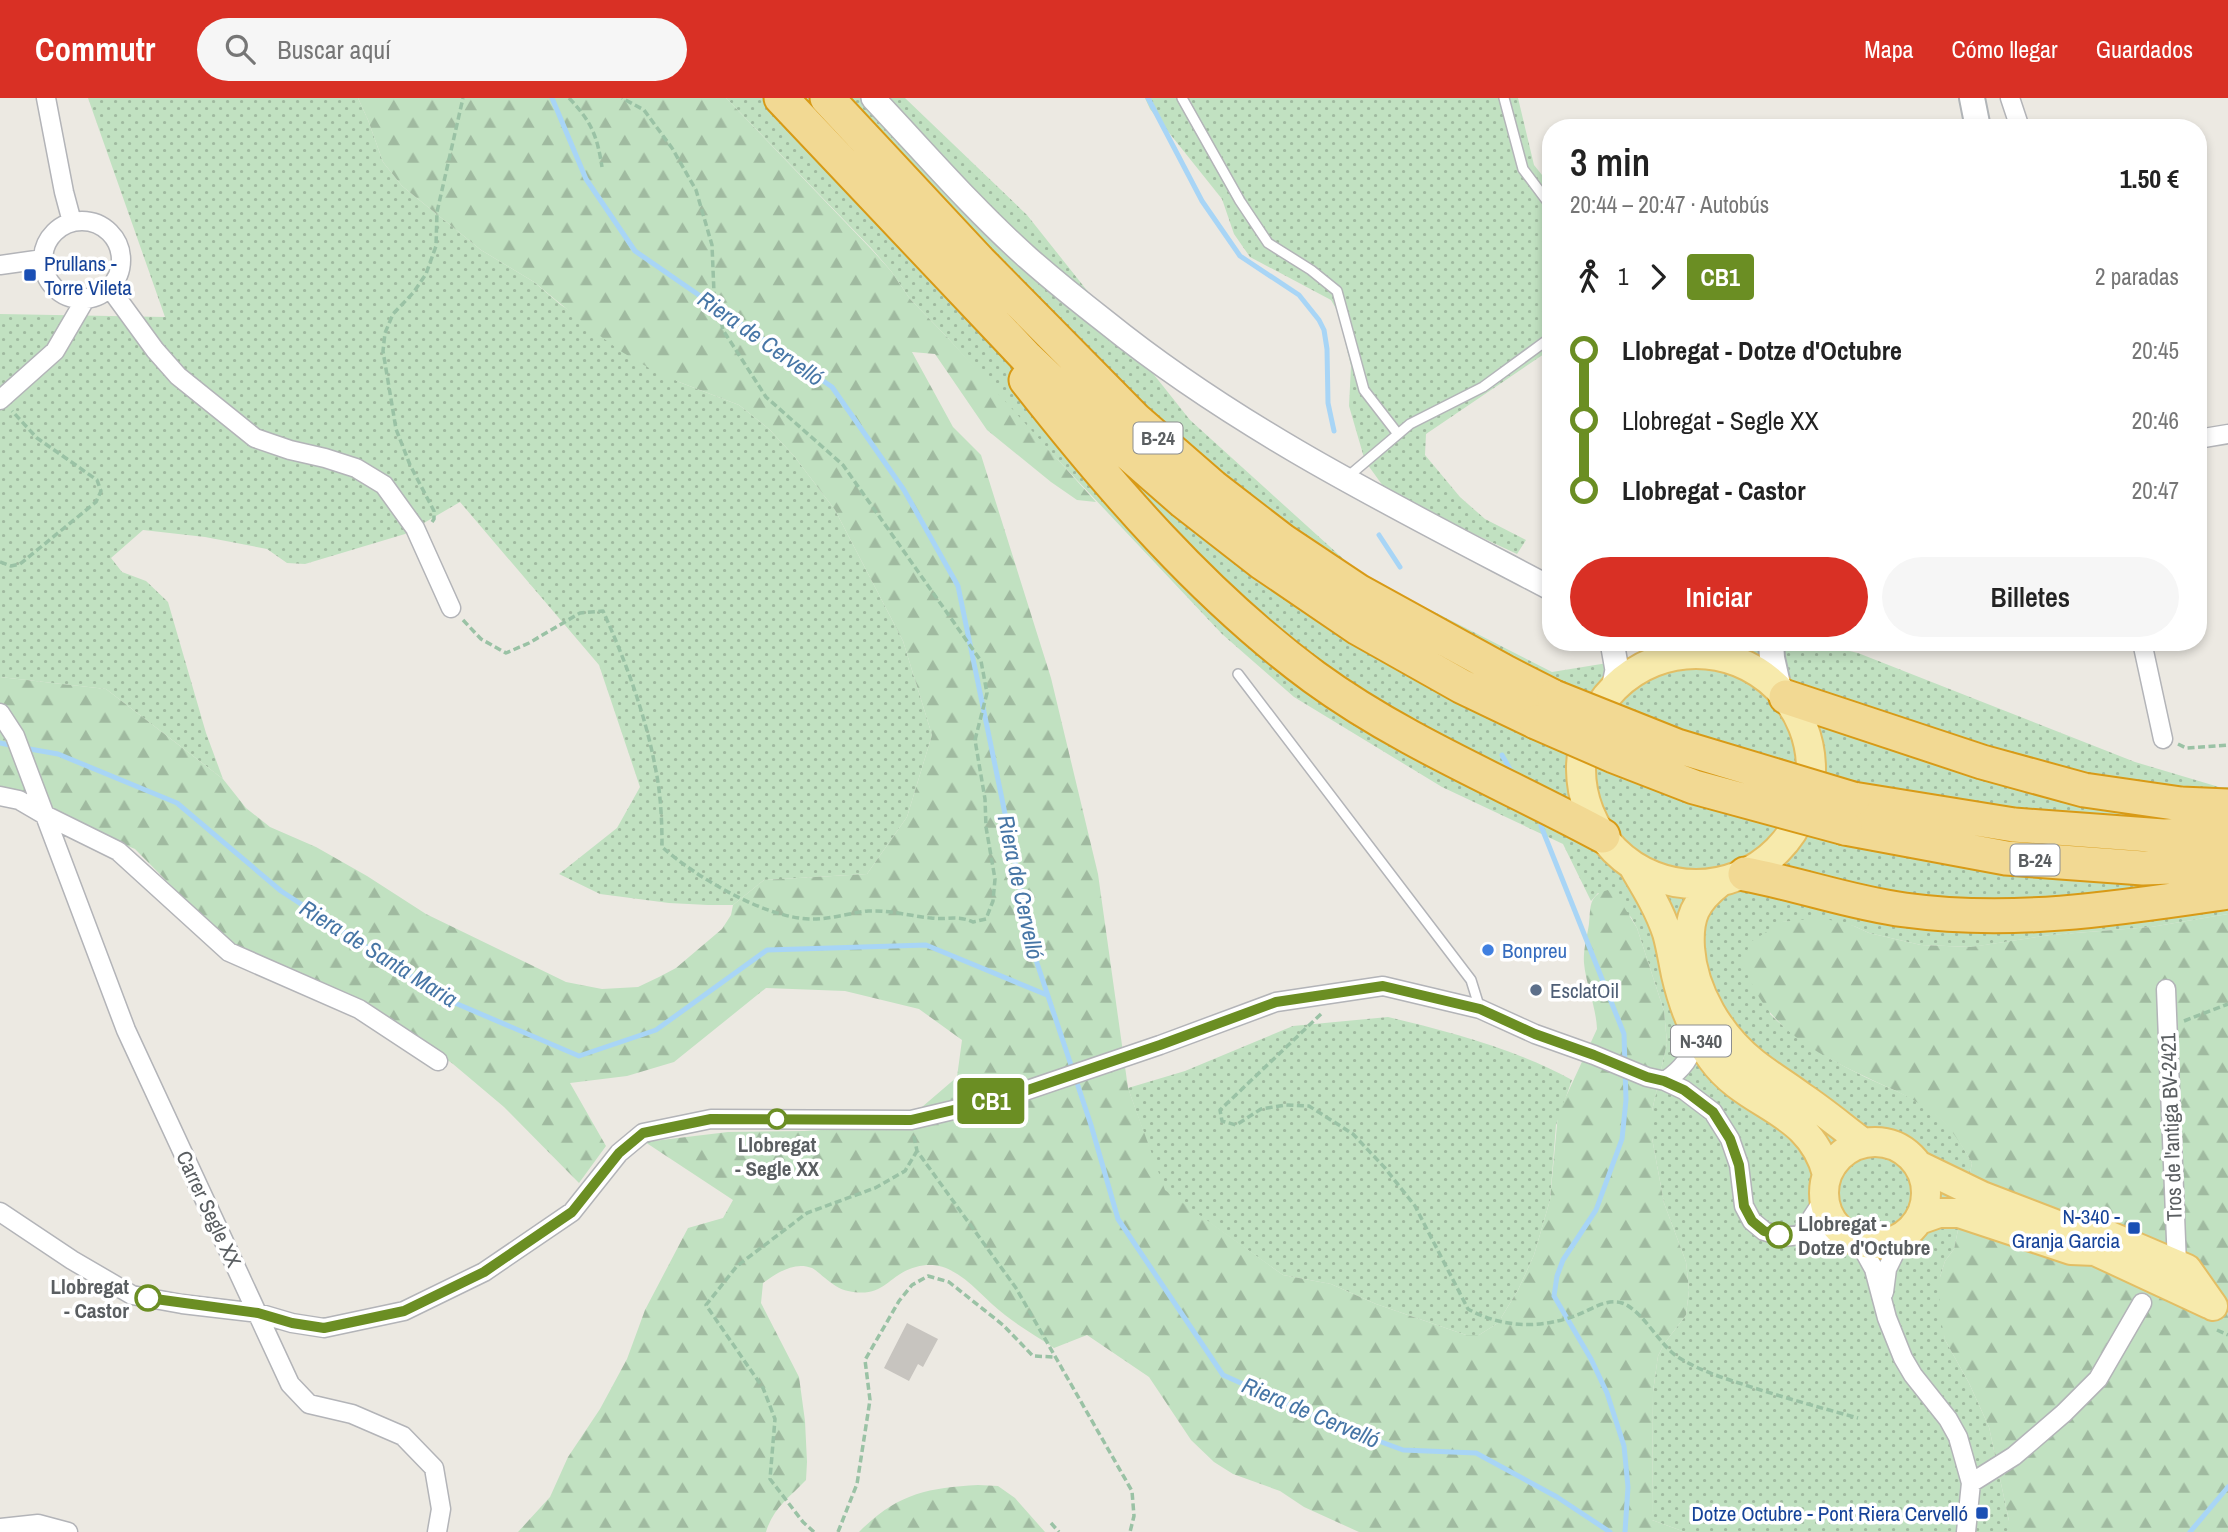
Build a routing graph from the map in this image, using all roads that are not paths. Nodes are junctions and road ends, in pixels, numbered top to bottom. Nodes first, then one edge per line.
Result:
1 (46, 98) edge
2 (781, 98) edge
3 (827, 98) edge
4 (873, 98) edge
5 (1182, 98) edge
6 (1504, 98) edge
7 (1972, 98) edge
8 (2010, 98) edge
9 (1976, 119) edge
10 (2017, 119) edge
11 (1542, 194) edge
12 (72, 222) junction
13 (926, 250) junction
14 (43, 259) junction
15 (0, 265) edge
16 (109, 287) junction
17 (86, 298) junction
18 (1542, 344) edge
19 (1, 400) edge
20 (1398, 434) junction
21 (2228, 434) edge
22 (2207, 438) edge
23 (1345, 479) junction
24 (1542, 584) edge
25 (451, 608) road end
26 (1614, 651) edge
27 (1681, 651) edge
28 (1710, 651) edge
29 (1727, 651) edge
30 (1772, 651) edge
31 (2144, 651) edge
32 (1687, 654) junction
33 (1238, 674) dead end
34 (1614, 689) junction
35 (1783, 693) junction
36 (1545, 709) junction
37 (0, 713) edge
38 (2163, 738) road end
39 (0, 796) edge
40 (2228, 806) edge
41 (43, 814) junction
42 (1849, 814) junction
43 (2228, 834) edge
44 (1603, 836) junction
45 (2228, 865) edge
46 (1633, 866) junction
47 (1732, 878) junction
48 (2228, 892) edge
49 (2166, 989) dead end
50 (1480, 1009) junction
51 (1698, 1036) junction
52 (438, 1061) dead end
53 (1656, 1079) junction
54 (1862, 1142) junction
55 (1918, 1165) junction
56 (1826, 1186) junction
57 (0, 1212) edge
58 (1910, 1229) junction
59 (1800, 1236) junction
60 (1850, 1237) junction
61 (2082, 1245) junction
62 (2177, 1265) junction
63 (1883, 1299) junction
64 (2143, 1303) dead end
65 (2220, 1309) edge
66 (258, 1313) junction
67 (1971, 1483) junction
68 (1967, 1524) edge
69 (0, 1528) edge
70 (68, 1532) edge
71 (437, 1532) edge

1 - 12 street
2 - 13 highway, B-24
3 - 36 highway, B-24
4 - 23 street
5 - 20 lane
6 - 11 lane
7 - 9 main road
8 - 10 street
12 - 14 street
12 - 16 street
13 - 36 highway, B-24
13 - 44 highway
14 - 15 street
14 - 17 street
16 - 17 street
16 - 25 street
17 - 19 street
18 - 20 lane
20 - 23 lane
21 - 22 street
23 - 24 street
26 - 34 street
27 - 32 street, N-340
28 - 32 main road, N-340
29 - 35 main road, N-340
30 - 35 main road
31 - 38 street
32 - 34 main road, N-340
33 - 50 lane
34 - 44 main road, N-340
35 - 40 highway
35 - 47 main road, N-340
36 - 42 highway, B-24, bridge
37 - 41 street, Carrer Segle XX
39 - 41 street
41 - 52 street
41 - 66 street, Carrer Segle XX
42 - 43 highway, B-24
42 - 45 highway, B-24
44 - 46 main road, N-340
46 - 47 main road, N-340
46 - 51 main road, N-340
47 - 48 highway
47 - 54 main road, N-340
49 - 62 street, Tros de l'antiga BV-2421
50 - 53 street
50 - 66 street
51 - 53 street
51 - 56 main road, N-340
53 - 59 street
54 - 55 main road, N-340
54 - 56 main road
55 - 58 main road
55 - 61 main road, N-340
56 - 59 street
56 - 60 main road, N-340
57 - 66 street
58 - 60 main road
58 - 61 main road
58 - 63 street
59 - 60 street
60 - 63 street
61 - 62 main road
61 - 65 main road
62 - 65 main road
63 - 67 street
64 - 67 street
66 - 71 street, Carrer Segle XX
67 - 68 street
69 - 70 street

